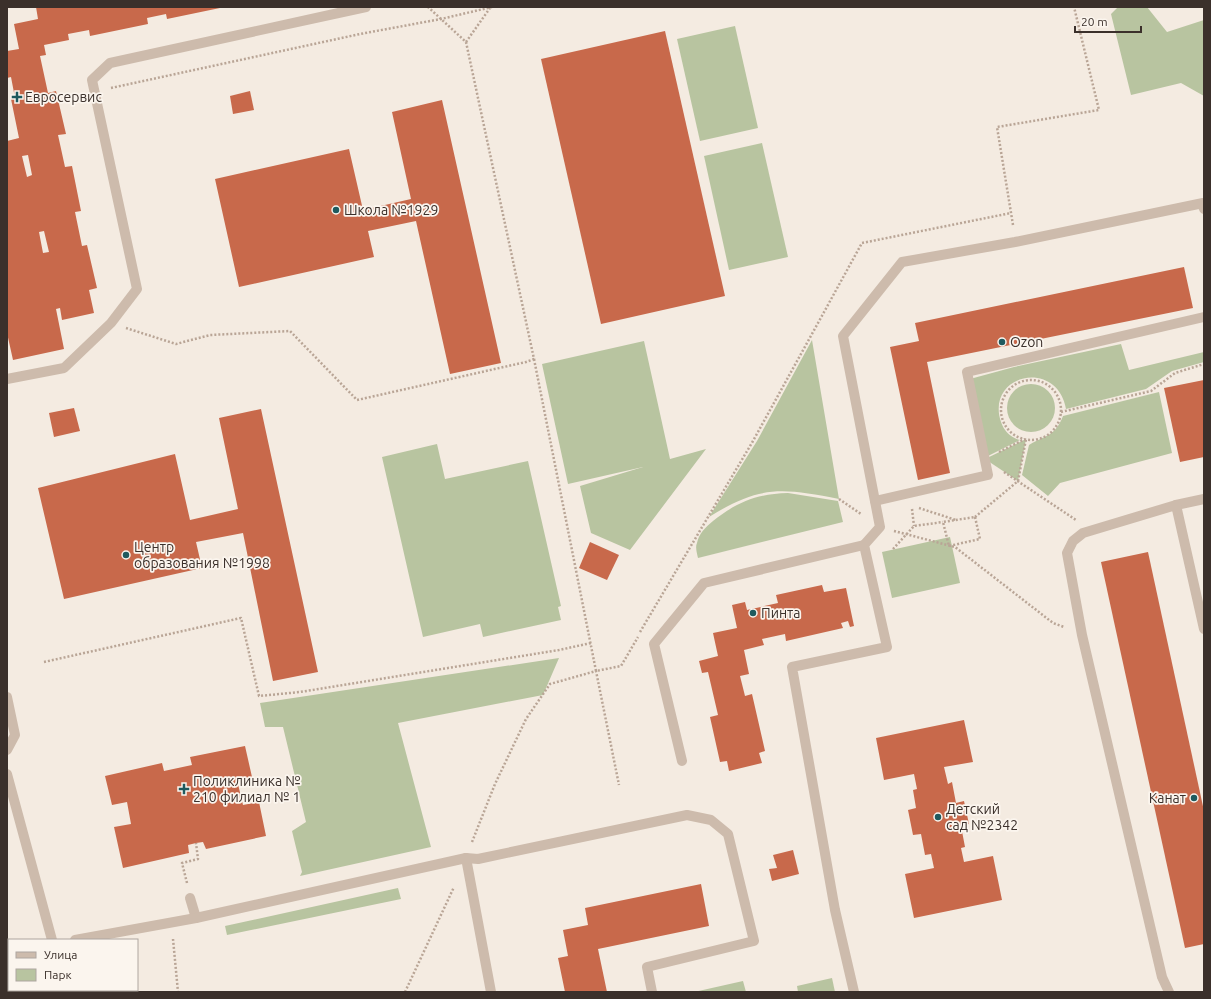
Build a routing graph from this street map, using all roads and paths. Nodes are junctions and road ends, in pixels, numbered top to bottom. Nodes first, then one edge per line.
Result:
1 (366, 7) edge
2 (428, 7) edge
3 (1074, 7) edge
4 (491, 8) edge
5 (441, 19) junction
6 (466, 42) junction
7 (94, 91) junction
8 (1204, 209) edge
9 (1011, 213) junction
10 (1016, 242) junction
11 (1204, 317) edge
12 (111, 323) junction
13 (534, 359) junction
14 (1204, 364) edge
15 (7, 379) edge
16 (1061, 412) junction
17 (1026, 439) junction
18 (985, 459) junction
19 (1018, 481) junction
20 (839, 499) dead end
21 (1204, 499) edge
22 (875, 501) junction
23 (1176, 505) junction
24 (912, 506) dead end
25 (975, 517) junction
26 (957, 520) junction
27 (943, 522) junction
28 (880, 527) junction
29 (1093, 531) junction
30 (905, 536) junction
31 (864, 545) junction
32 (949, 546) junction
33 (893, 549) dead end
34 (1204, 628) edge
35 (1082, 635) junction
36 (591, 642) junction
37 (44, 662) dead end
38 (596, 671) junction
39 (7, 697) edge
40 (7, 750) edge
41 (682, 761) dead end
42 (7, 774) edge
43 (619, 785) dead end
44 (196, 843) dead end
45 (466, 858) junction
46 (456, 883) dead end
47 (190, 898) joint
48 (196, 918) junction
49 (52, 939) edge
50 (80, 939) edge
51 (173, 945) dead end
52 (178, 992) edge
53 (406, 992) edge
54 (491, 992) edge
55 (652, 992) edge
56 (854, 992) edge
57 (1170, 992) edge

1 - 7 lane
2 - 5 path
3 - 9 path
4 - 5 path
4 - 6 path
5 - 6 path
5 - 7 path
6 - 13 path
7 - 12 lane
8 - 10 lane
9 - 10 path
9 - 38 path
10 - 22 lane
11 - 18 lane
12 - 13 path
12 - 15 lane
13 - 36 path
14 - 16 path
16 - 17 path
16 - 17 path
17 - 18 path
17 - 19 path
18 - 19 path
18 - 22 lane
19 - 25 path
19 - 29 path
20 - 28 path
21 - 23 lane
22 - 28 lane
23 - 29 lane
23 - 34 lane
24 - 26 path
25 - 26 path
25 - 32 path
26 - 27 path
27 - 30 path
27 - 32 path
28 - 30 path
28 - 31 lane
29 - 35 lane
30 - 32 path
30 - 33 path
31 - 41 lane
31 - 56 lane
32 - 35 path
35 - 57 lane
36 - 37 path
36 - 38 path
38 - 43 path
38 - 45 path
39 - 40 lane
42 - 49 lane
44 - 47 path
45 - 48 lane
45 - 54 lane
45 - 55 lane
46 - 53 path
47 - 48 lane
48 - 50 lane
51 - 52 path

